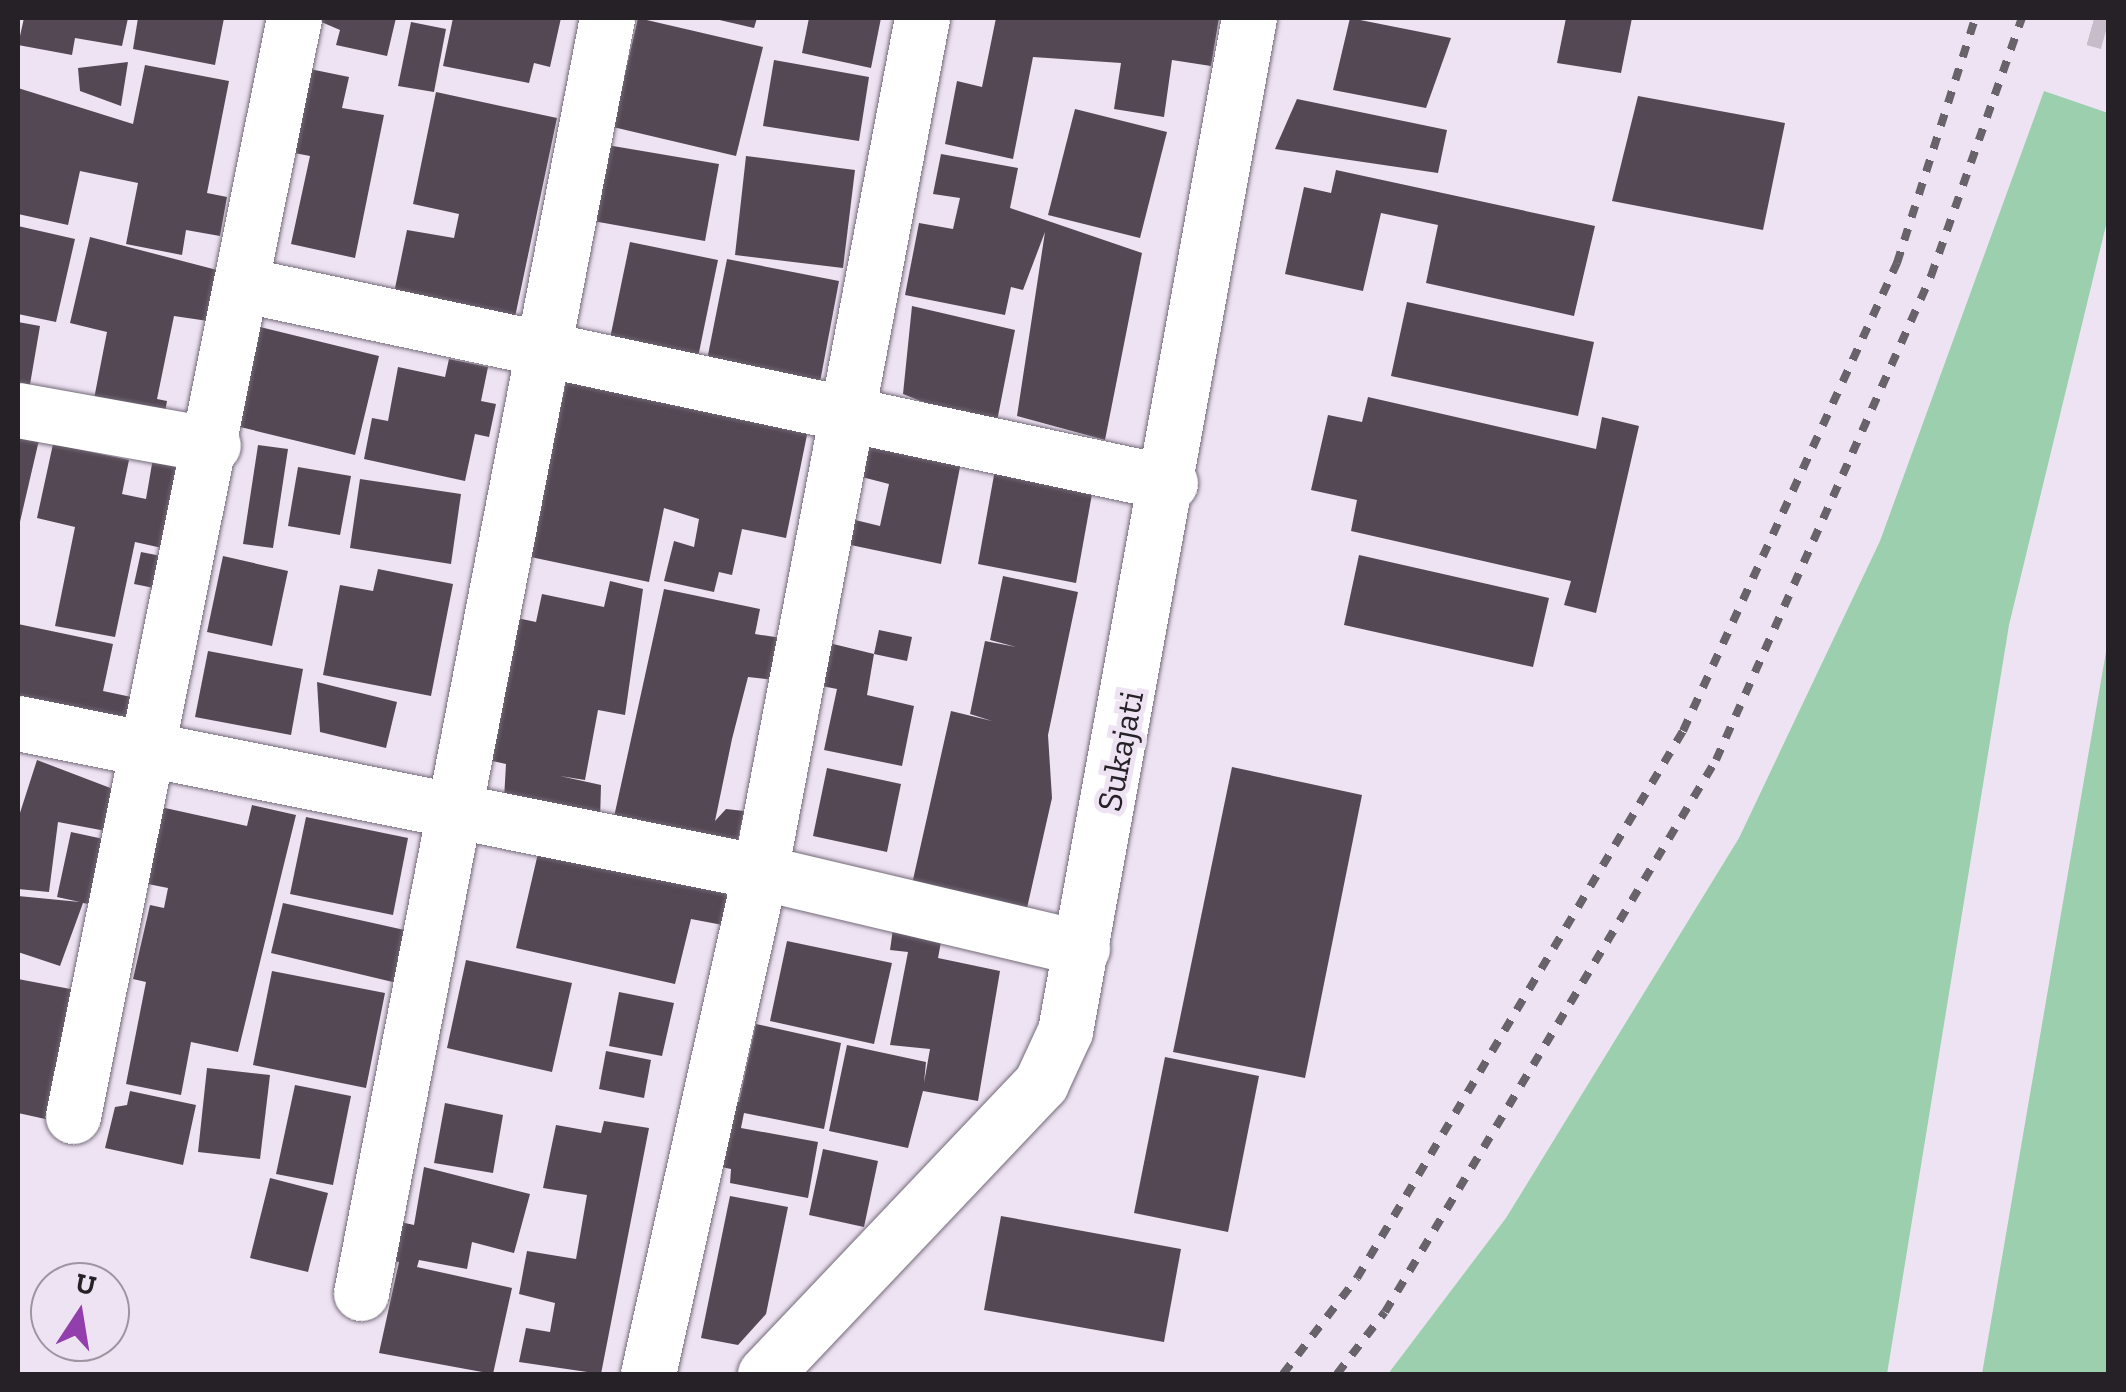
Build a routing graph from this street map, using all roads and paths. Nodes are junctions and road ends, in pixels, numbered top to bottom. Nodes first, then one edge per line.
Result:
1 (294, 18) edge
2 (608, 18) edge
3 (922, 18) edge
4 (1249, 18) edge
5 (245, 285) junction
6 (541, 351) junction
7 (18, 410) edge
8 (846, 413) junction
9 (213, 446) junction
10 (1170, 483) junction
11 (18, 723) edge
12 (143, 746) junction
13 (454, 810) junction
14 (760, 872) junction
15 (1082, 948) junction
16 (74, 1116) dead end
17 (361, 1293) dead end
18 (648, 1374) edge
19 (765, 1374) edge

1 - 5 street
2 - 6 street
3 - 8 street
4 - 10 street, Sukajati
5 - 6 street
5 - 9 street
6 - 8 street
6 - 13 street
7 - 9 street
8 - 10 street
8 - 14 street
9 - 12 street
10 - 15 street, Sukajati
11 - 12 street
12 - 13 street
12 - 16 street
13 - 14 street
13 - 17 street
14 - 15 street
14 - 18 street
15 - 19 street, Sukajati

